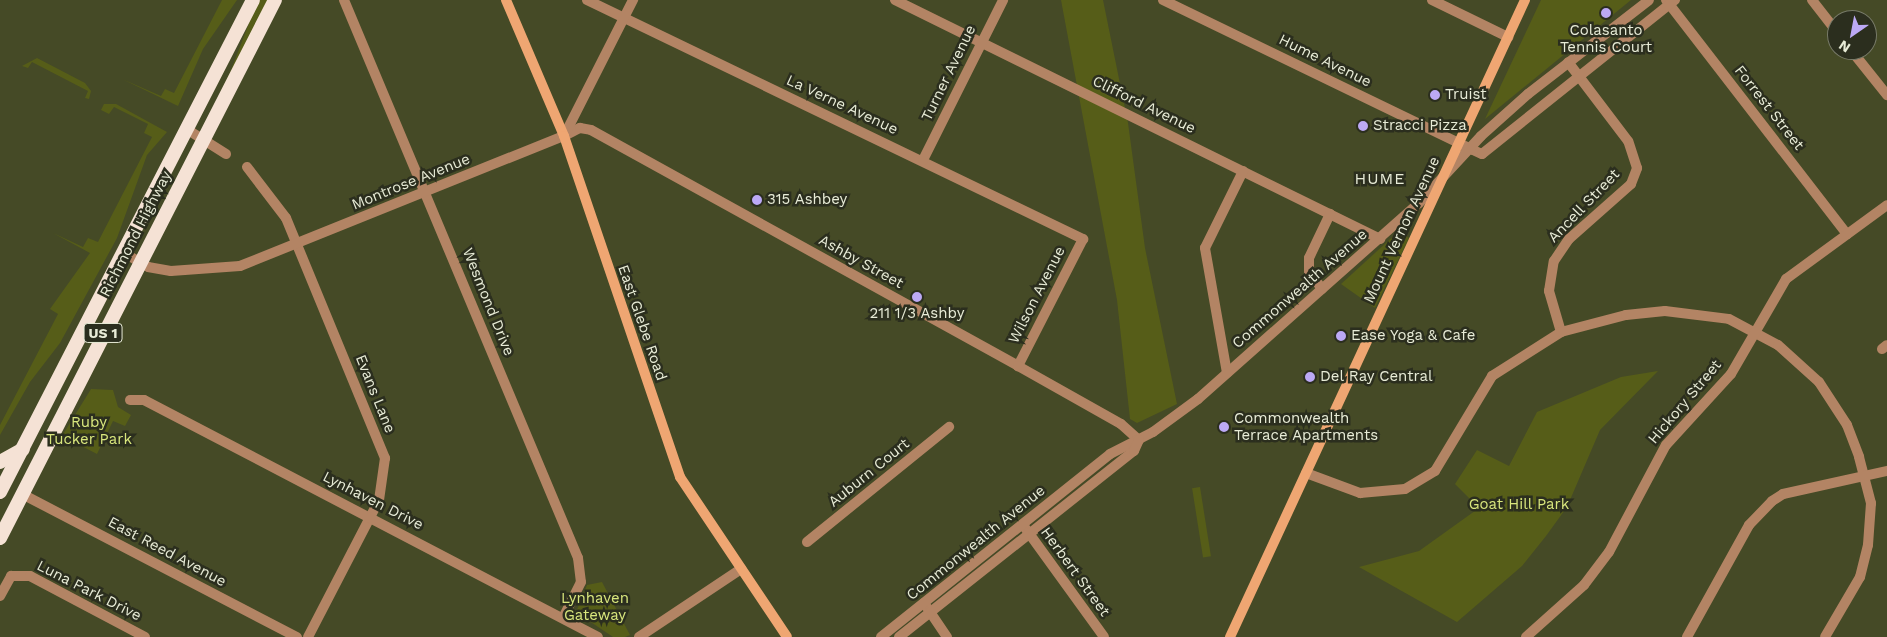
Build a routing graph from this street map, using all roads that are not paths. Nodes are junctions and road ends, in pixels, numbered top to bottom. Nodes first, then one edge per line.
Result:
1 (253, 0) edge
2 (275, 0) edge
3 (344, 0) edge
4 (506, 0) edge
5 (587, 0) edge
6 (633, 0) edge
7 (894, 0) edge
8 (1003, 0) edge
9 (1432, 0) edge
10 (1525, 0) edge
11 (1649, 0) edge
12 (1812, 0) edge
13 (1166, 1) edge
14 (1670, 1) edge
15 (624, 18) junction
16 (1827, 19) edge
17 (1508, 37) junction
18 (982, 42) junction
19 (1859, 60) edge
20 (1568, 62) junction
21 (1578, 74) junction
22 (1528, 94) junction
23 (1887, 95) edge
24 (1538, 106) junction
25 (188, 130) junction
26 (564, 136) junction
27 (203, 139) junction
28 (1458, 143) junction
29 (1472, 150) junction
30 (226, 154) dead end
31 (923, 160) junction
32 (247, 167) dead end
33 (1243, 171) junction
34 (1439, 184) junction
35 (426, 192) junction
36 (1887, 205) edge
37 (1330, 214) junction
38 (1847, 234) junction
39 (1083, 239) joint
40 (1380, 239) junction
41 (297, 246) junction
42 (124, 253) junction
43 (139, 263) junction
44 (1322, 289) junction
45 (1561, 332) junction
46 (1754, 332) junction
47 (1018, 366) junction
48 (1227, 373) junction
49 (130, 400) dead end
50 (949, 428) dead end
51 (1139, 440) junction
52 (24, 448) junction
53 (0, 462) edge
54 (1887, 471) edge
55 (1306, 473) junction
56 (1861, 476) junction
57 (8, 487) edge
58 (370, 516) junction
59 (1026, 529) junction
60 (3, 533) edge
61 (807, 542) dead end
62 (741, 569) junction
63 (0, 596) edge
64 (924, 603) junction
65 (930, 612) junction
66 (563, 618) junction
67 (145, 637) edge
68 (297, 637) edge
69 (308, 637) edge
70 (598, 637) edge
71 (638, 637) edge
72 (787, 637) edge
73 (881, 637) edge
74 (899, 637) edge
75 (947, 637) edge
76 (1104, 637) edge
77 (1230, 637) edge
78 (1526, 637) edge
79 (1687, 637) edge
80 (1825, 637) edge

1 - 25 highway, Richmond Highway / US 1
2 - 27 highway, Richmond Highway / US 1
3 - 35 street, Wesmond Drive
4 - 26 main road, East Glebe Road
5 - 15 street, La Verne Avenue
6 - 15 street
7 - 18 street, Clifford Avenue
8 - 18 street, Turner Avenue
9 - 17 street
10 - 17 main road, Mount Vernon Avenue
11 - 20 street, Commonwealth Avenue
12 - 16 street
13 - 28 street, Hume Avenue
14 - 21 street
14 - 38 street, Forrest Street
15 - 26 street
15 - 31 street, La Verne Avenue
17 - 28 main road, Mount Vernon Avenue
18 - 31 street, Turner Avenue
18 - 33 street, Clifford Avenue
19 - 23 street
20 - 21 street, Ancell Street
20 - 22 street, Commonwealth Avenue
21 - 24 street
21 - 45 street, Ancell Street
22 - 24 street
22 - 29 street, Commonwealth Avenue
24 - 29 street
25 - 27 street
25 - 42 highway, Richmond Highway / US 1
26 - 35 street, Montrose Avenue
26 - 47 street, Ashby Street
26 - 62 main road, East Glebe Road
27 - 30 street
27 - 43 highway, Richmond Highway / US 1
28 - 29 street, Hume Avenue
28 - 34 main road, Mount Vernon Avenue
29 - 34 street, Commonwealth Avenue
31 - 39 street, La Verne Avenue
32 - 41 street, Evans Lane
33 - 37 street, Clifford Avenue
33 - 48 street
34 - 40 street, Commonwealth Avenue
34 - 55 main road, Mount Vernon Avenue
35 - 41 street, Montrose Avenue
35 - 66 street, Wesmond Drive
36 - 38 street, Hickory Street
37 - 40 street, Clifford Avenue
37 - 44 street
38 - 46 street, Hickory Street
39 - 47 street, Wilson Avenue
40 - 44 street, Commonwealth Avenue
41 - 43 street, Montrose Avenue
41 - 58 street, Evans Lane
42 - 43 street, Montrose Avenue
42 - 52 highway, Richmond Highway / US 1
43 - 57 highway, Richmond Highway / US 1
44 - 48 street, Commonwealth Avenue
45 - 46 street
45 - 55 street
46 - 56 street
46 - 78 street, Hickory Street
47 - 51 street, Ashby Street
48 - 51 street, Commonwealth Avenue
49 - 58 street, Lynhaven Drive
50 - 61 street, Auburn Court
51 - 59 street, Commonwealth Avenue
52 - 53 highway
52 - 57 highway, Richmond Highway / US 1
54 - 56 street
55 - 77 main road, Mount Vernon Avenue
56 - 79 street
56 - 80 street
57 - 60 highway
57 - 68 street, East Reed Avenue
58 - 66 street, Lynhaven Drive
58 - 69 street, Evans Lane
59 - 64 street, Commonwealth Avenue
59 - 65 street, Commonwealth Avenue
59 - 76 street, Herbert Street
62 - 71 street
62 - 72 main road, East Glebe Road
63 - 67 street, Luna Park Drive
64 - 65 street
64 - 73 street, Commonwealth Avenue
65 - 74 street, Commonwealth Avenue
65 - 75 street
66 - 70 street, Lynhaven Drive

